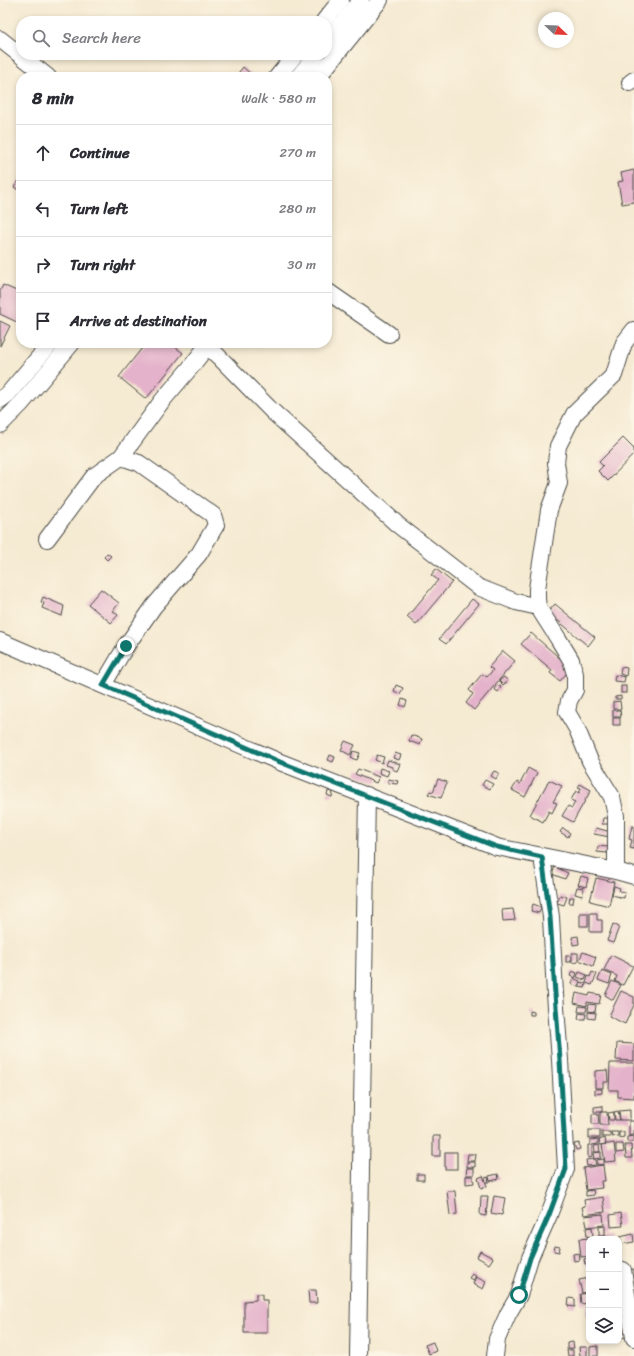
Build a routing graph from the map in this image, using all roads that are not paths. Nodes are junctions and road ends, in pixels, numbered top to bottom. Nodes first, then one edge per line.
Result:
1 (341, 0) edge
2 (361, 0) edge
3 (380, 0) edge
4 (328, 16) edge
5 (332, 36) edge
6 (0, 39) edge
7 (16, 52) edge
8 (27, 60) edge
9 (292, 60) edge
10 (312, 60) edge
11 (332, 60) edge
12 (332, 60) edge
13 (42, 72) edge
14 (281, 72) edge
15 (302, 72) edge
16 (322, 72) edge
17 (332, 294) edge
18 (634, 330) edge
19 (389, 334) dead end
20 (629, 344) edge
21 (48, 348) edge
22 (68, 348) edge
23 (203, 348) edge
24 (210, 348) edge
25 (0, 400) edge
26 (0, 425) edge
27 (121, 457) junction
28 (47, 539) dead end
29 (538, 608) junction
30 (0, 641) edge
31 (103, 685) junction
32 (367, 795) junction
33 (542, 857) junction
34 (616, 871) junction
35 (634, 876) edge
36 (623, 1270) dead end
37 (634, 1338) edge
38 (358, 1356) edge
39 (495, 1356) edge

1 - 4 street
2 - 5 street
3 - 12 street
6 - 7 street
8 - 13 street
9 - 14 street
10 - 15 street
11 - 16 street
17 - 19 street
18 - 20 street
20 - 29 street
21 - 25 street
22 - 26 street
23 - 27 street
24 - 29 street
27 - 28 street
27 - 31 street
29 - 34 street
30 - 31 street
31 - 32 street
32 - 33 street
32 - 38 street
33 - 34 street
33 - 39 street
34 - 35 street
36 - 37 street

